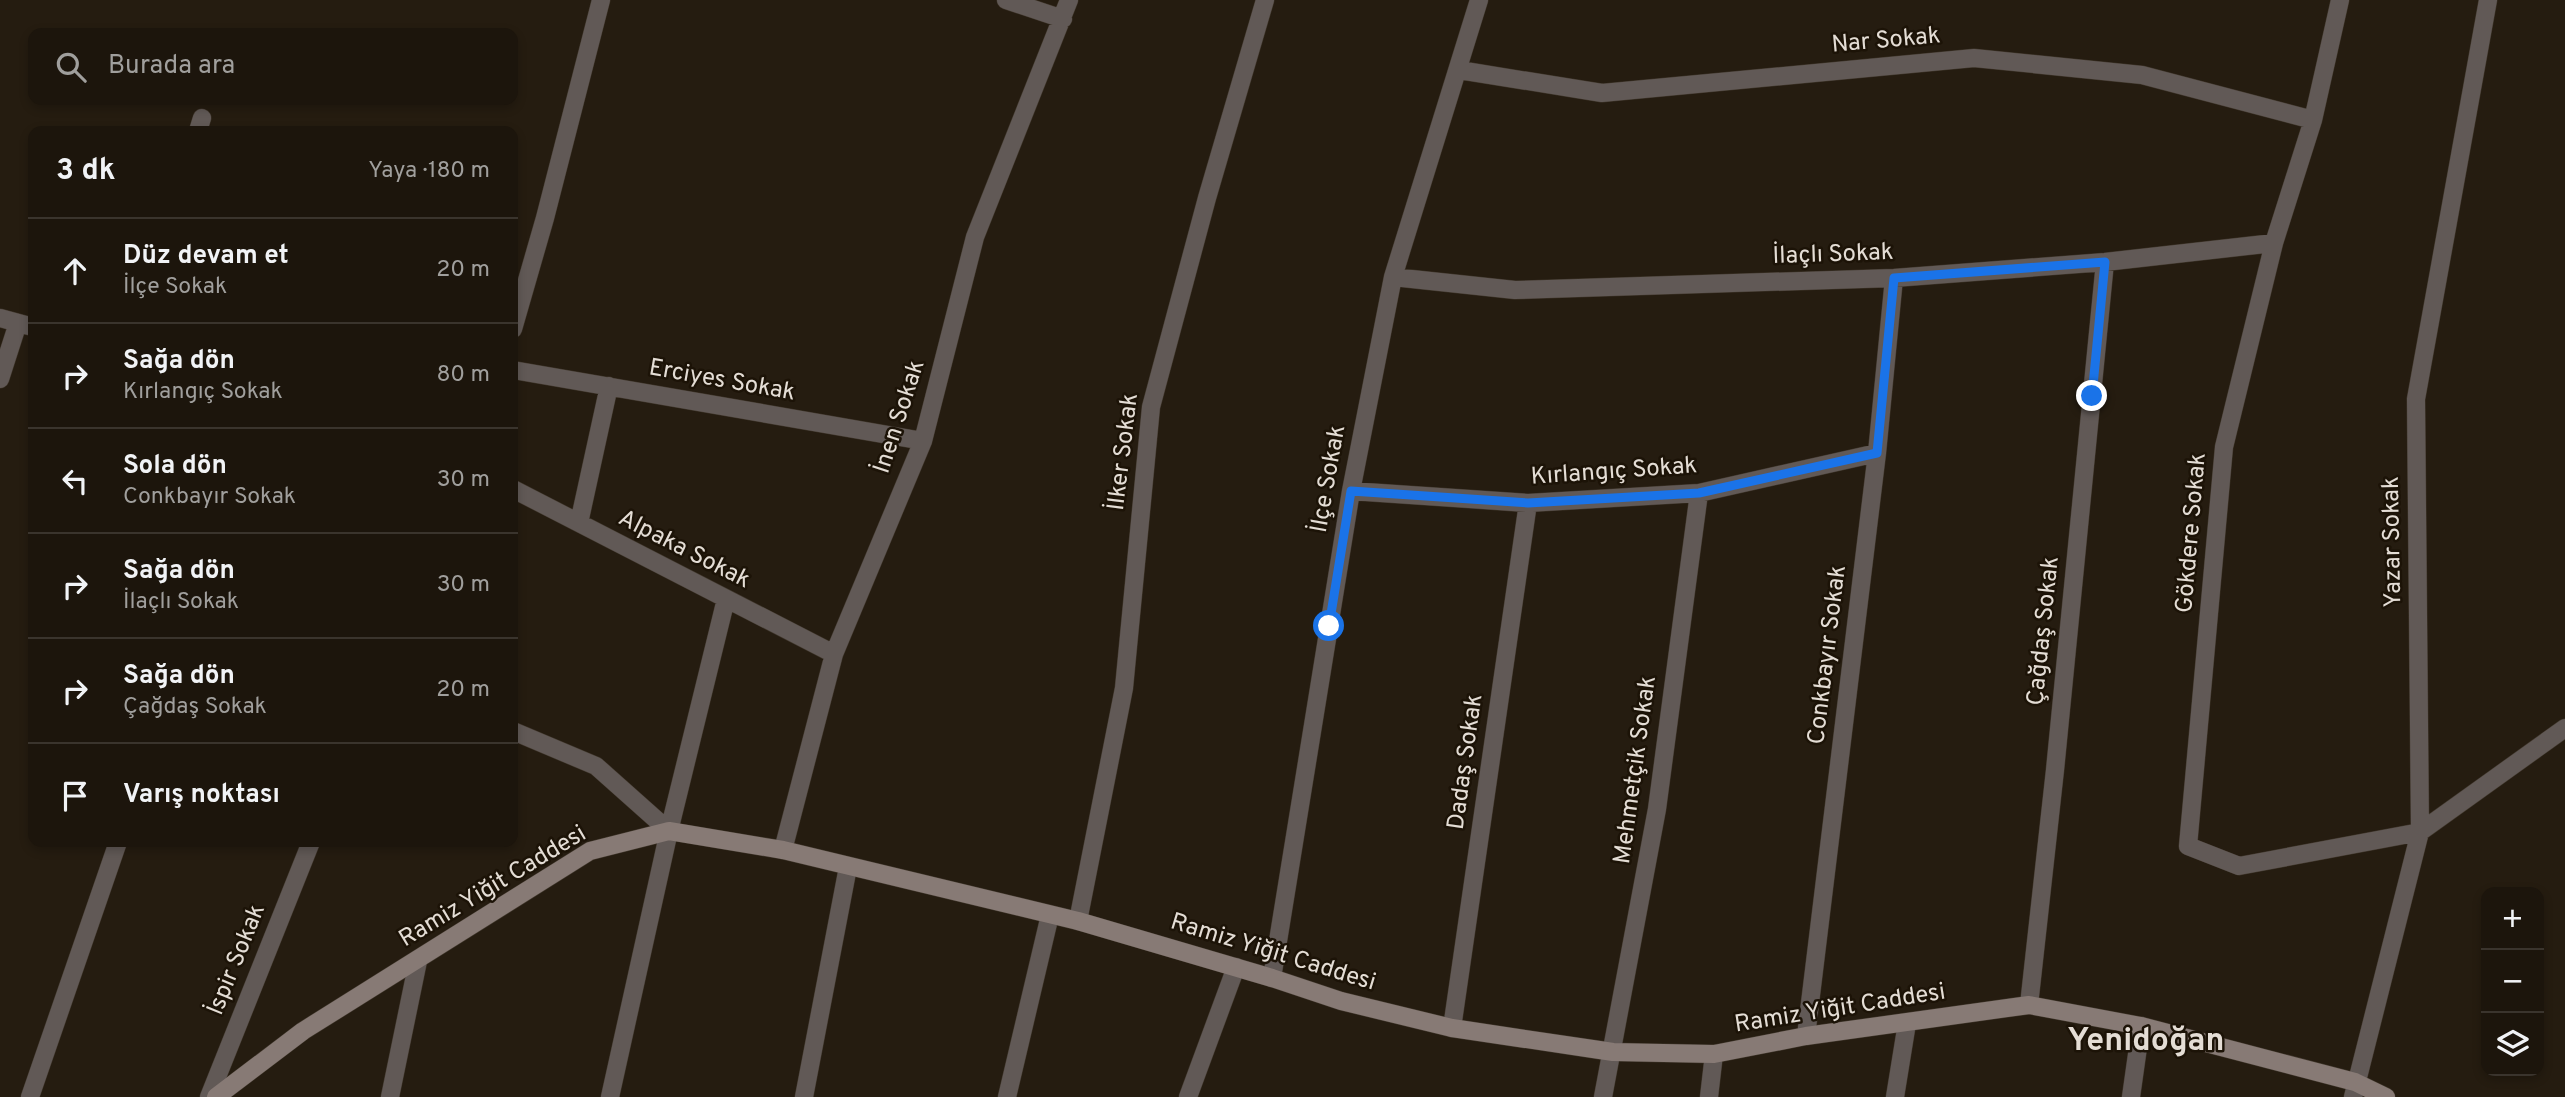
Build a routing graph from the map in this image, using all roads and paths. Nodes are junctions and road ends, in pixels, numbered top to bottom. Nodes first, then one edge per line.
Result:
1 (601, 0) edge
2 (1006, 0) edge
3 (1069, 0) edge
4 (1265, 0) edge
5 (1479, 0) edge
6 (2340, 0) edge
7 (2488, 0) edge
8 (1063, 19) junction
9 (1459, 70) junction
10 (2313, 120) junction
11 (2274, 243) junction
12 (2105, 262) junction
13 (1393, 277) junction
14 (1894, 278) junction
15 (518, 312) edge
16 (0, 318) edge
17 (26, 325) edge
18 (518, 371) edge
19 (0, 379) edge
20 (609, 386) junction
21 (923, 441) junction
22 (1877, 453) junction
23 (1351, 491) junction
24 (518, 492) edge
25 (1699, 493) junction
26 (1528, 503) junction
27 (579, 523) junction
28 (726, 599) junction
29 (834, 654) junction
30 (2565, 728) edge
31 (518, 733) edge
32 (669, 831) junction
33 (2420, 832) junction
34 (116, 847) edge
35 (309, 847) edge
36 (783, 850) junction
37 (848, 867) junction
38 (1050, 915) junction
39 (1078, 921) junction
40 (418, 961) junction
41 (1236, 967) junction
42 (1272, 978) junction
43 (2029, 1005) junction
44 (1907, 1023) junction
45 (2141, 1026) junction
46 (1452, 1028) junction
47 (1806, 1036) junction
48 (1613, 1052) junction
49 (1714, 1054) junction
50 (2354, 1090) edge
51 (30, 1097) edge
52 (209, 1097) edge
53 (216, 1097) edge
54 (390, 1097) edge
55 (610, 1097) edge
56 (804, 1097) edge
57 (1007, 1097) edge
58 (1188, 1097) edge
59 (1603, 1097) edge
60 (1709, 1097) edge
61 (1895, 1097) edge
62 (2132, 1097) edge
63 (2386, 1097) edge

1 - 15 street
2 - 8 street
3 - 8 street, İnen Sokak
4 - 39 street, İlker Sokak
5 - 9 street, İlçe Sokak
6 - 10 street, Gökdere Sokak
7 - 33 street, Yazar Sokak
8 - 21 street, İnen Sokak
9 - 10 street, Nar Sokak
9 - 13 street, İlçe Sokak
10 - 11 street, Gökdere Sokak
11 - 12 street, İlaçlı Sokak
11 - 33 street, Gökdere Sokak
12 - 14 street, İlaçlı Sokak
12 - 43 street, Çağdaş Sokak
13 - 14 street, İlaçlı Sokak
13 - 23 street, İlçe Sokak
14 - 22 street, Conkbayır Sokak
16 - 17 street
17 - 19 street
18 - 20 street, Erciyes Sokak
20 - 21 street, Erciyes Sokak
20 - 27 street
21 - 29 street, İnen Sokak
22 - 25 street, Kırlangıç Sokak
22 - 47 street, Conkbayır Sokak
23 - 26 street, Kırlangıç Sokak
23 - 42 street, İlçe Sokak
24 - 27 street, Alpaka Sokak
25 - 26 street, Kırlangıç Sokak
25 - 48 street, Mehmetçik Sokak
26 - 46 street, Dadaş Sokak
27 - 28 street, Alpaka Sokak
28 - 29 street, Alpaka Sokak
28 - 32 street
29 - 36 street, İnen Sokak
30 - 33 street
31 - 32 street
32 - 36 main road, Ramiz Yiğit Caddesi
32 - 40 main road, Ramiz Yiğit Caddesi
32 - 55 street
33 - 50 street, Yazar Sokak
34 - 51 street
35 - 52 street, İspir Sokak
36 - 37 main road, Ramiz Yiğit Caddesi
37 - 38 main road, Ramiz Yiğit Caddesi
37 - 56 street
38 - 39 main road, Ramiz Yiğit Caddesi
38 - 57 street
39 - 41 main road, Ramiz Yiğit Caddesi
40 - 53 main road, Ramiz Yiğit Caddesi
40 - 54 street
41 - 42 main road, Ramiz Yiğit Caddesi
41 - 58 street
42 - 46 main road, Ramiz Yiğit Caddesi
43 - 44 main road, Ramiz Yiğit Caddesi
43 - 45 main road, Ramiz Yiğit Caddesi
44 - 47 main road, Ramiz Yiğit Caddesi
44 - 61 street
45 - 50 main road, Ramiz Yiğit Caddesi
45 - 62 street
46 - 48 main road, Ramiz Yiğit Caddesi
47 - 49 main road, Ramiz Yiğit Caddesi
48 - 49 main road, Ramiz Yiğit Caddesi
48 - 59 street, Mehmetçik Sokak
49 - 60 street
50 - 63 main road, Ramiz Yiğit Caddesi

